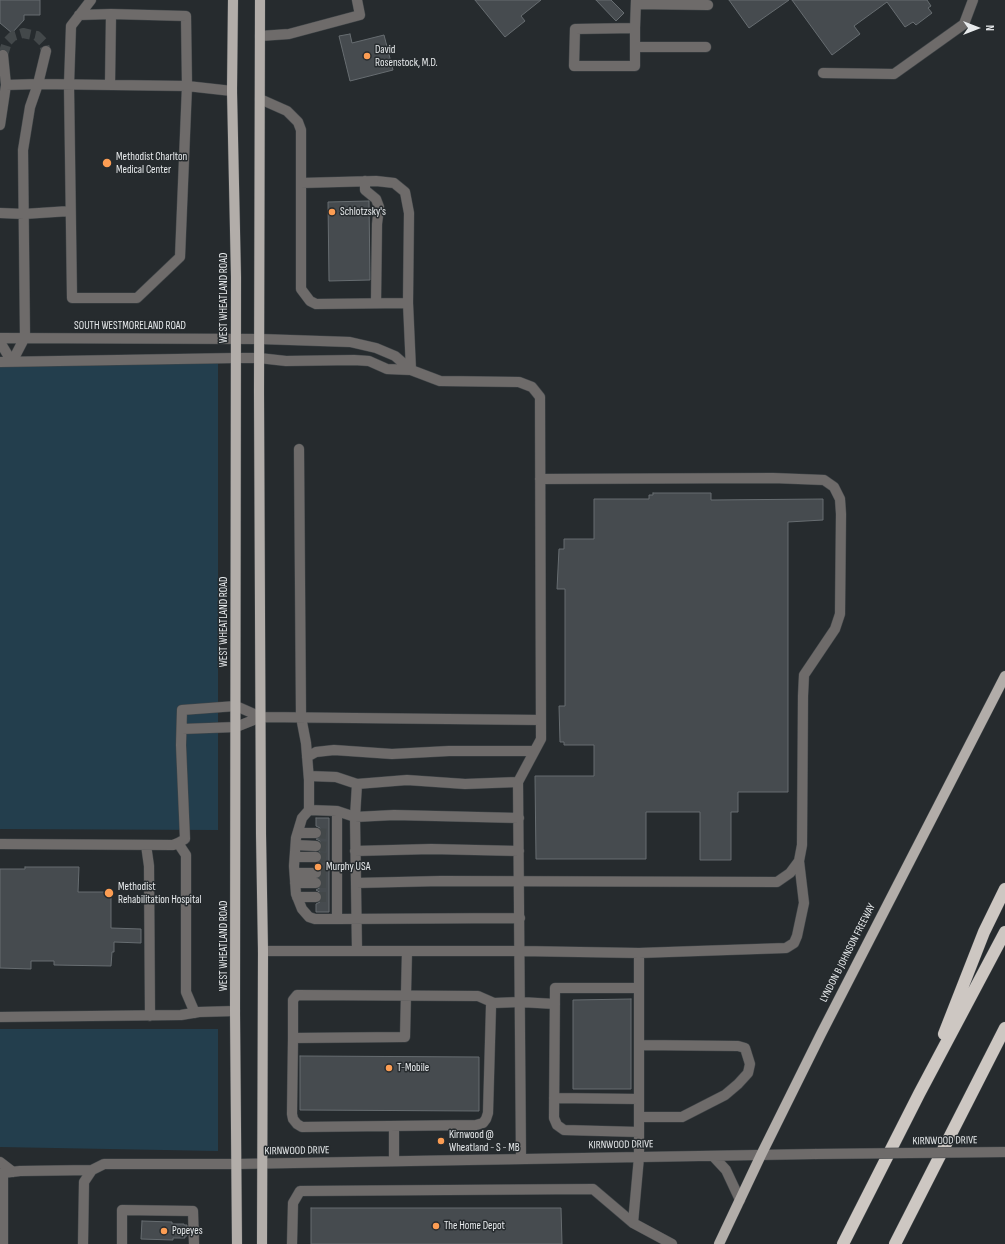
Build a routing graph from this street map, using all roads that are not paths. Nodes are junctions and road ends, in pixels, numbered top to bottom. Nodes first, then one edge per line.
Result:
1 (91, 0) edge
2 (233, 0) edge
3 (260, 0) edge
4 (357, 0) edge
5 (973, 0) edge
6 (636, 2) edge
7 (708, 5) dead end
8 (111, 14) junction
9 (79, 15) junction
10 (635, 28) junction
11 (260, 36) junction
12 (635, 47) junction
13 (706, 47) dead end
14 (46, 51) dead end
15 (3, 56) dead end
16 (823, 73) dead end
17 (38, 84) junction
18 (6, 85) junction
19 (69, 85) junction
20 (110, 85) junction
21 (187, 86) junction
22 (232, 91) junction
23 (260, 99) junction
24 (0, 125) edge
25 (365, 181) junction
26 (302, 183) junction
27 (70, 211) junction
28 (0, 213) edge
29 (24, 214) junction
30 (376, 303) junction
31 (408, 303) junction
32 (25, 337) junction
33 (0, 338) edge
34 (236, 339) junction
35 (260, 339) junction
36 (0, 342) edge
37 (236, 358) junction
38 (259, 358) junction
39 (0, 362) edge
40 (12, 362) junction
41 (411, 370) junction
42 (299, 449) dead end
43 (540, 479) junction
44 (1005, 676) edge
45 (236, 706) junction
46 (261, 717) junction
47 (301, 717) junction
48 (540, 720) junction
49 (236, 726) junction
50 (182, 729) junction
51 (534, 751) junction
52 (307, 757) junction
53 (309, 776) junction
54 (518, 782) junction
55 (357, 784) junction
56 (309, 810) junction
57 (337, 811) junction
58 (355, 817) junction
59 (519, 818) junction
60 (298, 833) junction
61 (316, 833) tunnel mouth
62 (178, 843) junction
63 (0, 844) edge
64 (146, 845) junction
65 (296, 846) junction
66 (316, 846) tunnel mouth
67 (355, 851) junction
68 (519, 851) junction
69 (295, 857) junction
70 (316, 857) tunnel mouth
71 (799, 860) junction
72 (295, 878) junction
73 (316, 878) tunnel mouth
74 (520, 882) junction
75 (356, 883) junction
76 (1005, 889) edge
77 (297, 896) junction
78 (316, 896) tunnel mouth
79 (357, 918) junction
80 (520, 918) junction
81 (337, 919) junction
82 (1005, 932) edge
83 (263, 951) junction
84 (357, 951) junction
85 (407, 951) junction
86 (520, 951) junction
87 (638, 953) junction
88 (639, 988) junction
89 (406, 996) junction
90 (520, 1002) junction
91 (494, 1003) junction
92 (555, 1004) junction
93 (235, 1011) junction
94 (194, 1013) junction
95 (150, 1016) junction
96 (0, 1017) edge
97 (1005, 1028) edge
98 (293, 1038) junction
99 (1005, 1041) edge
100 (639, 1045) junction
101 (972, 1093) junction
102 (919, 1094) junction
103 (554, 1098) junction
104 (639, 1099) junction
105 (639, 1117) junction
106 (394, 1126) junction
107 (639, 1132) junction
108 (1005, 1152) edge
109 (761, 1155) junction
110 (713, 1156) junction
111 (639, 1157) junction
112 (521, 1159) junction
113 (394, 1161) junction
114 (0, 1162) edge
115 (263, 1163) junction
116 (236, 1164) junction
117 (92, 1170) junction
118 (13, 1172) junction
119 (924, 1186) junction
120 (740, 1200) junction
121 (633, 1223) junction
122 (3, 1244) edge
123 (83, 1244) edge
124 (122, 1244) edge
125 (194, 1244) edge
126 (237, 1244) edge
127 (262, 1244) edge
128 (292, 1244) edge
129 (672, 1244) edge
130 (719, 1244) edge
131 (843, 1244) edge
132 (895, 1244) edge
133 (902, 1244) edge

1 - 9 street
2 - 22 main road, WEST WHEATLAND ROAD
3 - 11 main road
4 - 11 street
5 - 16 street
6 - 7 street
6 - 10 street
8 - 9 street
8 - 20 street
8 - 21 street
9 - 19 street
10 - 12 street
10 - 12 street
11 - 23 main road
12 - 13 street
14 - 17 street
15 - 18 street
17 - 18 street
17 - 19 street
17 - 29 street
18 - 24 street
19 - 20 street
19 - 27 street
20 - 21 street
21 - 22 street
21 - 27 street
22 - 34 main road, WEST WHEATLAND ROAD
23 - 26 street
23 - 35 main road
25 - 26 street
25 - 30 street
25 - 31 street
26 - 30 street
27 - 29 street
28 - 29 street
29 - 32 street
30 - 31 street
31 - 41 street
32 - 33 street, SOUTH WESTMORELAND ROAD
32 - 34 street, SOUTH WESTMORELAND ROAD
32 - 40 street
34 - 35 street, SOUTH WESTMORELAND ROAD
34 - 37 main road, WEST WHEATLAND ROAD
35 - 38 main road
35 - 41 street, SOUTH WESTMORELAND ROAD
36 - 40 street
37 - 38 street
37 - 40 street
37 - 45 main road, WEST WHEATLAND ROAD
38 - 41 street
38 - 46 main road
39 - 40 street
41 - 43 street
42 - 47 street
43 - 48 street
43 - 71 street
44 - 109 main road, LYNDON B JOHNSON FREEWAY
45 - 46 street
45 - 49 main road, WEST WHEATLAND ROAD
45 - 50 street
46 - 47 street
46 - 49 street
46 - 83 main road
47 - 48 street
47 - 52 street
48 - 51 street
49 - 50 street
49 - 93 main road, WEST WHEATLAND ROAD
50 - 62 street
51 - 52 street
51 - 54 street
52 - 53 street
53 - 55 street
53 - 56 street
54 - 55 street
54 - 59 street
55 - 58 street
56 - 57 street
56 - 60 street
57 - 58 street
57 - 81 street
58 - 59 street
58 - 67 street
59 - 68 street
60 - 61 street
60 - 65 street
62 - 64 street
62 - 94 street
63 - 64 street
64 - 95 street
65 - 66 street
65 - 69 street
67 - 68 street
67 - 75 street
68 - 74 street
69 - 70 street
69 - 72 street
71 - 74 street
71 - 87 street
72 - 73 street
72 - 77 street
74 - 75 street
74 - 80 street
75 - 79 street
76 - 102 highway
77 - 78 street
77 - 81 street
79 - 80 street
79 - 81 street
79 - 84 street
80 - 86 street
82 - 102 highway
83 - 84 street
83 - 115 main road
84 - 85 street
85 - 86 street
85 - 89 street
86 - 87 street
86 - 90 street
87 - 88 street
88 - 92 street
88 - 100 street
89 - 91 street
89 - 98 street
89 - 98 street
90 - 91 street
90 - 92 street
90 - 112 street
91 - 106 street
92 - 103 street
93 - 94 street
93 - 116 main road, WEST WHEATLAND ROAD
94 - 95 street
95 - 96 street
97 - 101 highway
98 - 106 street
99 - 101 highway
100 - 104 street
100 - 105 street
101 - 119 highway
102 - 131 highway
103 - 104 street
103 - 107 street
104 - 105 street
105 - 107 street
106 - 113 street
107 - 111 street
108 - 109 street, KIRNWOOD DRIVE, bridge
109 - 110 street, KIRNWOOD DRIVE
109 - 120 main road, LYNDON B JOHNSON FREEWAY
110 - 111 street, KIRNWOOD DRIVE
110 - 120 street
111 - 112 street, KIRNWOOD DRIVE
111 - 121 street
112 - 113 street, KIRNWOOD DRIVE
113 - 115 street, KIRNWOOD DRIVE
114 - 118 street
115 - 116 street, KIRNWOOD DRIVE
115 - 127 main road
116 - 117 street, KIRNWOOD DRIVE
116 - 126 main road, WEST WHEATLAND ROAD
117 - 118 street, KIRNWOOD DRIVE
117 - 123 street
118 - 122 street
119 - 132 highway
119 - 133 highway
120 - 130 main road, LYNDON B JOHNSON FREEWAY
121 - 128 street
121 - 129 street
124 - 125 street

